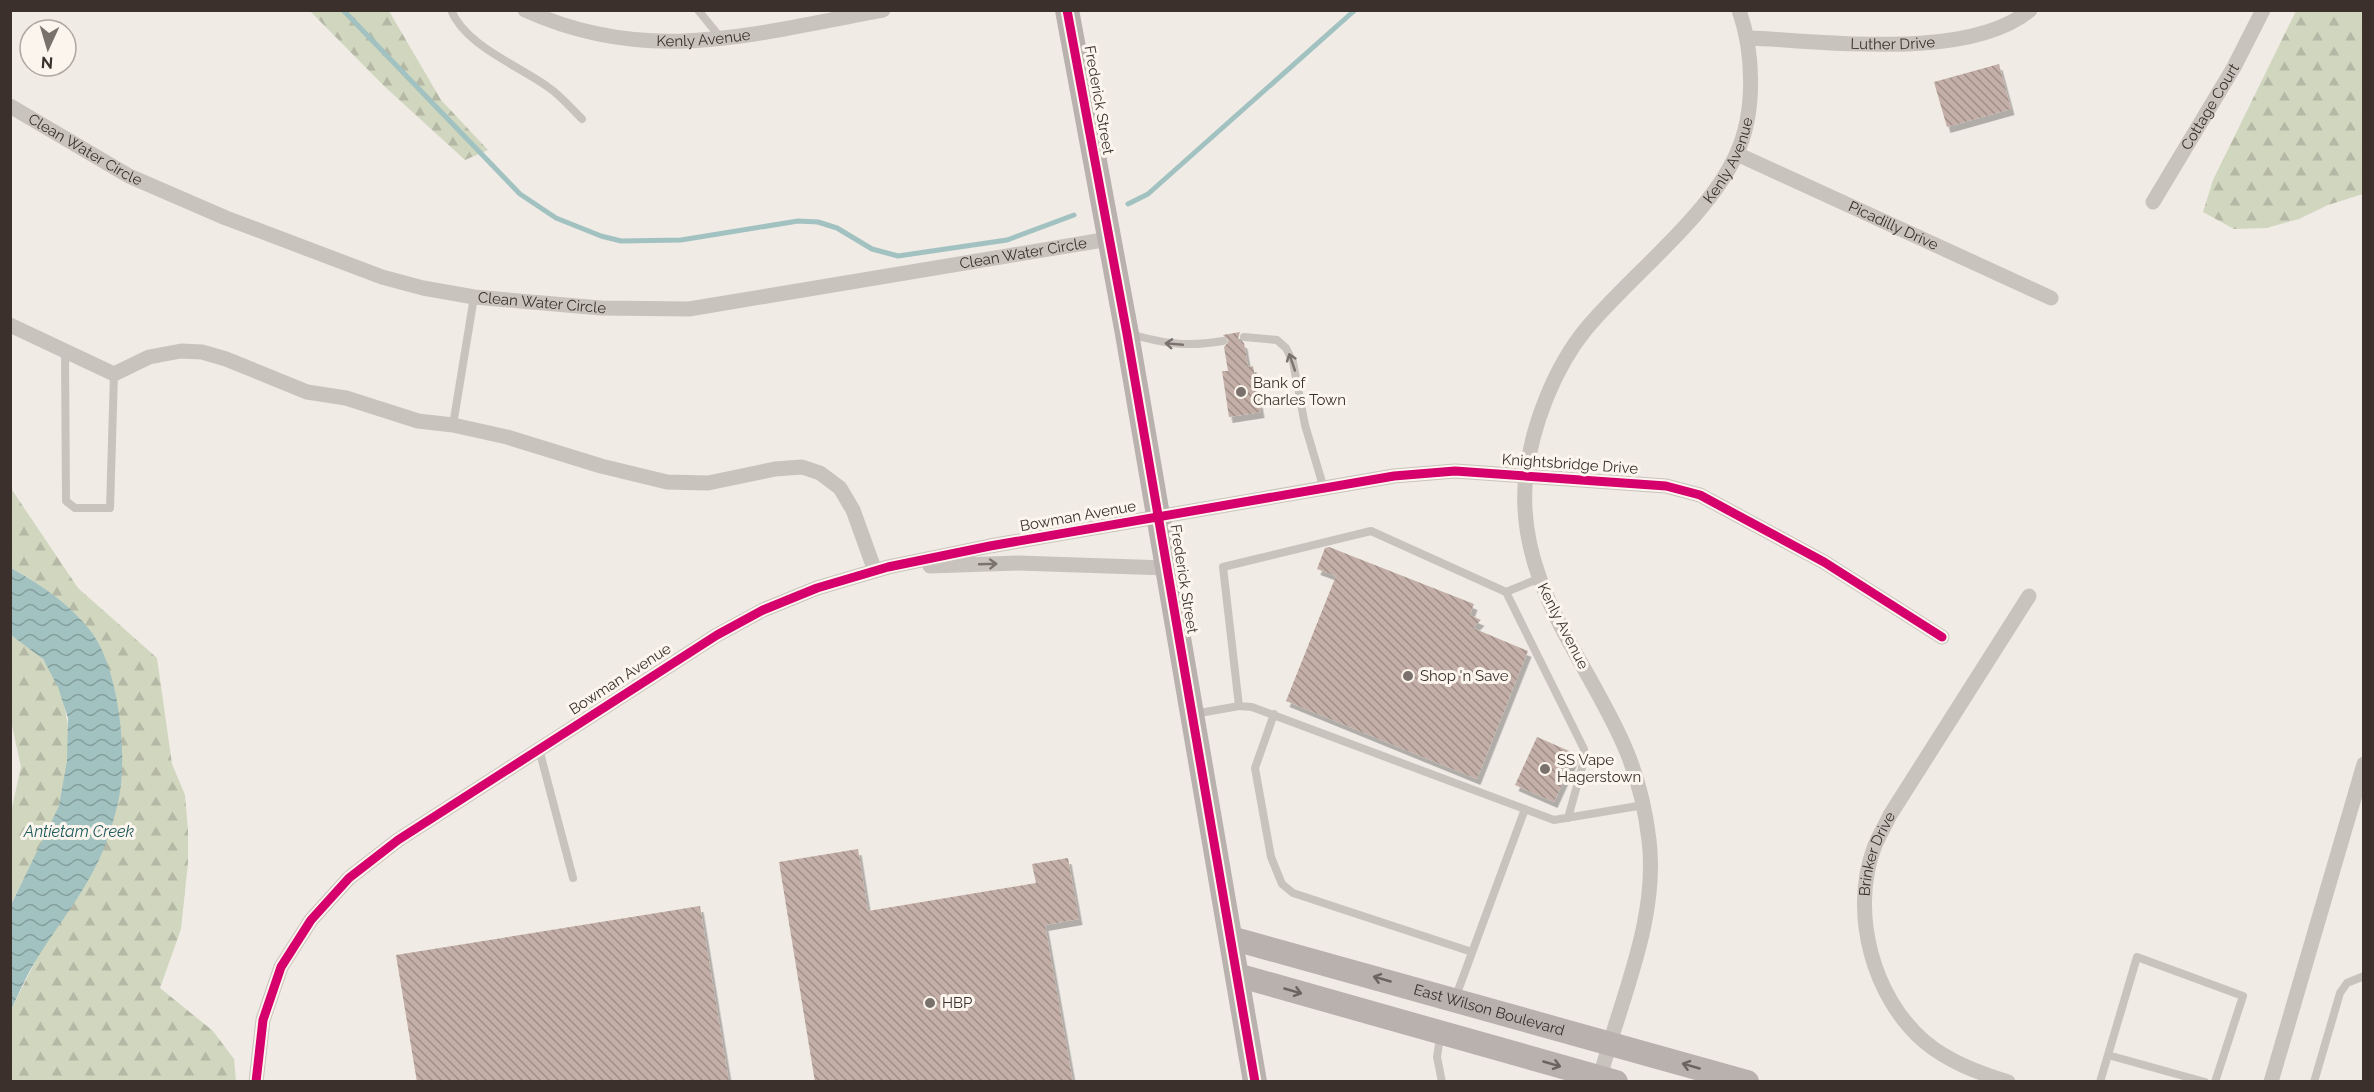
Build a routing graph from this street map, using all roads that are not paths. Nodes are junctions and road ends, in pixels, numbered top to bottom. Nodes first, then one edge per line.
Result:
1 (451, 10) edge
2 (525, 10) edge
3 (698, 10) edge
4 (884, 10) edge
5 (1067, 10) edge
6 (1739, 10) edge
7 (2030, 10) edge
8 (2263, 10) edge
9 (1749, 38) junction
10 (721, 39) junction
11 (10, 106) edge
12 (582, 119) dead end
13 (1737, 154) junction
14 (2153, 202) dead end
15 (1109, 239) junction
16 (474, 297) junction
17 (2050, 298) dead end
18 (10, 325) edge
19 (1127, 334) junction
20 (1244, 337) dead end
21 (1223, 341) dead end
22 (65, 352) junction
23 (114, 374) junction
24 (453, 425) junction
25 (1526, 476) junction
26 (1324, 489) junction
27 (1159, 518) junction
28 (1167, 568) junction
29 (881, 569) junction
30 (1538, 579) junction
31 (1506, 592) junction
32 (2029, 596) dead end
33 (1942, 637) dead end
34 (1239, 706) junction
35 (1192, 714) junction
36 (1274, 714) junction
37 (539, 749) junction
38 (2364, 764) edge
39 (1644, 806) junction
40 (1525, 809) junction
41 (1568, 818) junction
42 (573, 878) dead end
43 (1231, 938) junction
44 (1472, 952) junction
45 (1237, 975) junction
46 (2364, 976) edge
47 (1455, 1000) junction
48 (1338, 1004) junction
49 (1441, 1033) junction
50 (1611, 1043) junction
51 (2108, 1055) junction
52 (1605, 1080) edge
53 (256, 1082) edge
54 (1256, 1082) edge
55 (1442, 1082) edge
56 (1747, 1082) edge
57 (2008, 1082) edge
58 (2100, 1082) edge
59 (2205, 1082) edge
60 (2215, 1082) edge
61 (2271, 1082) edge
62 (2314, 1082) edge

1 - 12 lane
2 - 10 street, Kenly Avenue
3 - 10 lane
4 - 10 street, Kenly Avenue
5 - 15 main road, Frederick Street
6 - 9 street, Kenly Avenue
7 - 9 street, Luther Drive
8 - 14 street, Cottage Court
9 - 13 street, Kenly Avenue
11 - 16 street, Clean Water Circle
13 - 17 street, Picadilly Drive
13 - 25 street, Kenly Avenue
15 - 16 street, Clean Water Circle
15 - 19 main road, Frederick Street
16 - 24 lane
18 - 22 street
21 -> 19 lane
19 - 27 main road, Frederick Street
26 -> 20 lane
22 - 23 street
22 - 23 lane
23 - 24 street
24 - 29 street
25 - 26 street, Knightsbridge Drive
25 - 30 street, Kenly Avenue
25 - 33 street, Knightsbridge Drive
26 - 27 street, Knightsbridge Drive
27 - 28 main road, Frederick Street
27 - 29 street, Bowman Avenue
29 -> 28 street
28 - 35 main road, Frederick Street
29 - 37 street, Bowman Avenue
30 - 31 lane
30 - 39 street, Kenly Avenue
31 - 34 lane
31 - 41 lane
32 - 57 street, Brinker Drive
34 - 35 lane
34 - 36 lane
35 - 43 main road, Frederick Street
36 - 40 lane
36 - 44 lane
37 - 42 lane
37 - 53 street, Bowman Avenue
38 - 61 street
39 - 41 lane
39 - 50 street, Kenly Avenue
40 - 41 lane
40 - 44 lane
43 - 45 main road, Frederick Street
47 -> 43 main road, East Wilson Boulevard
44 - 47 lane
45 -> 48 main road
45 - 54 main road, Frederick Street
46 - 62 lane
47 - 48 main road
47 - 50 main road, East Wilson Boulevard
48 - 49 main road
49 -> 52 main road
49 - 55 lane
50 - 52 street, Kenly Avenue
56 -> 50 main road, East Wilson Boulevard
51 - 58 lane
51 - 59 lane
51 - 60 lane

